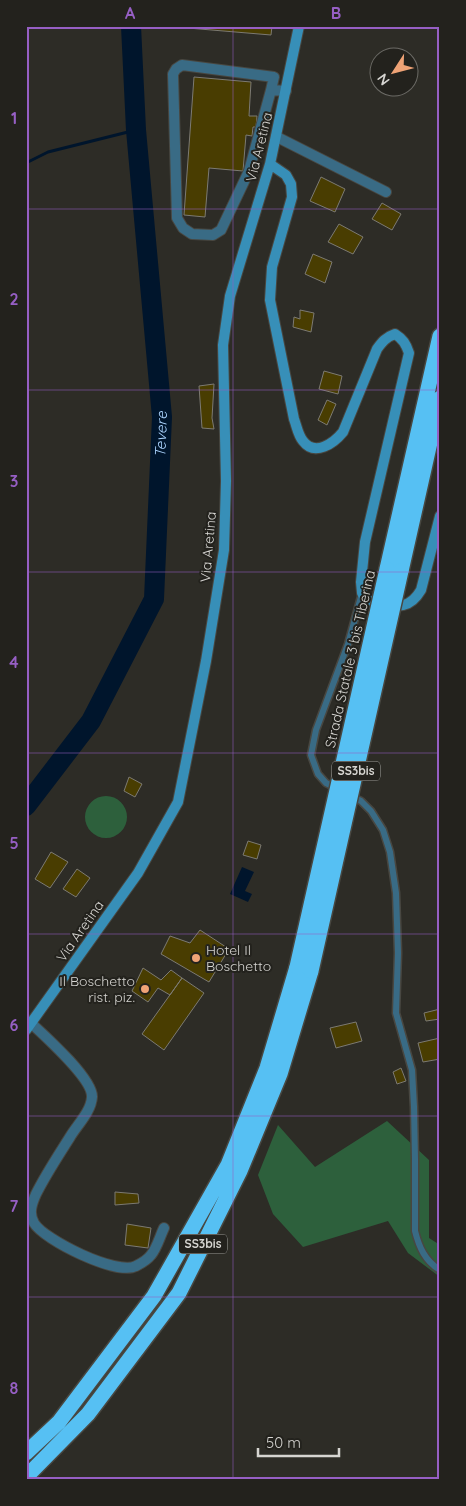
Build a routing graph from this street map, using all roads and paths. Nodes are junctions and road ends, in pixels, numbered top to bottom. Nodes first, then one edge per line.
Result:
1 (299, 26) edge
2 (271, 90) junction
3 (286, 91) junction
4 (277, 136) junction
5 (270, 164) junction
6 (386, 192) dead end
7 (440, 336) edge
8 (440, 398) edge
9 (440, 516) edge
10 (394, 570) junction
11 (362, 593) junction
12 (304, 969) junction
13 (29, 1027) edge
14 (164, 1228) dead end
15 (440, 1270) edge
16 (26, 1454) edge
17 (26, 1477) edge

1 - 3 main road, Via Aretina
2 - 2 street
2 - 3 street
3 - 4 main road, Via Aretina
4 - 5 main road, Via Aretina
4 - 6 street
5 - 11 main road
5 - 13 main road, Via Aretina
7 - 10 highway, Strada Statale 3 bis Tiberina / SS3bis
8 - 10 highway, Strada Statale 3 bis Tiberina / SS3bis
9 - 11 main road
10 - 12 highway, Strada Statale 3 bis Tiberina / SS3bis, bridge
11 - 15 lane
12 - 16 highway, Strada Statale 3 bis Tiberina / SS3bis
12 - 17 highway, Strada Statale 3 bis Tiberina / SS3bis
13 - 14 street

